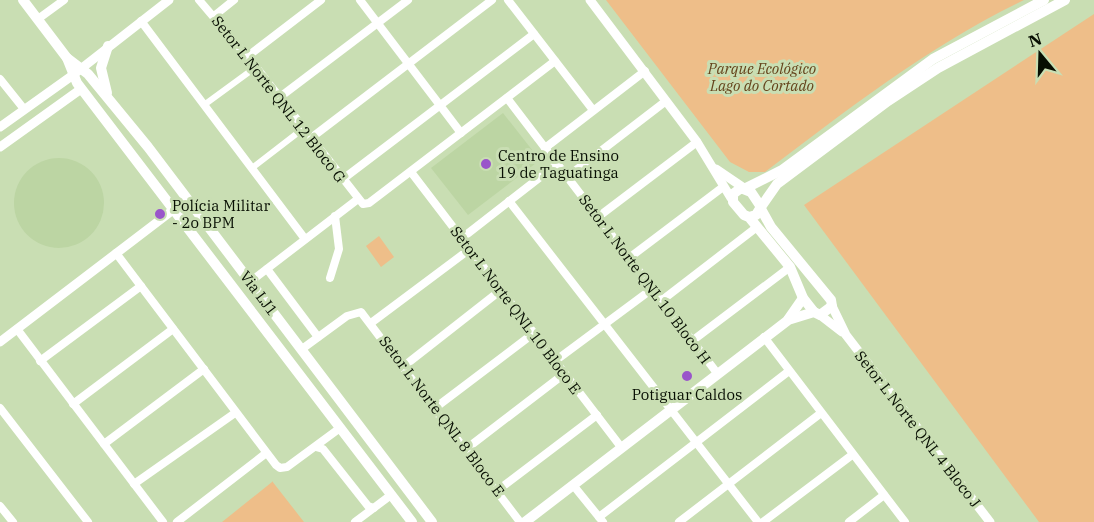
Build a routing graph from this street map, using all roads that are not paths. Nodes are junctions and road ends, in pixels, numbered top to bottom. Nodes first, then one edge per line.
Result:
1 (23, 0) edge
2 (64, 0) edge
3 (169, 0) edge
4 (199, 0) edge
5 (234, 0) edge
6 (321, 0) edge
7 (360, 0) edge
8 (408, 0) edge
9 (492, 0) edge
10 (508, 0) edge
11 (590, 0) edge
12 (1044, 0) edge
13 (1065, 0) edge
14 (214, 16) junction
15 (38, 19) junction
16 (141, 21) junction
17 (377, 22) junction
18 (534, 34) junction
19 (108, 46) junction
20 (248, 56) junction
21 (555, 61) junction
22 (409, 64) junction
23 (256, 67) junction
24 (77, 71) junction
25 (645, 71) junction
26 (0, 79) edge
27 (81, 89) junction
28 (280, 97) junction
29 (507, 98) junction
30 (111, 101) junction
31 (666, 101) junction
32 (204, 105) junction
33 (440, 105) junction
34 (27, 107) junction
35 (593, 110) junction
36 (41, 117) junction
37 (0, 127) edge
38 (303, 128) junction
39 (461, 133) junction
40 (311, 138) junction
41 (697, 142) junction
42 (0, 147) edge
43 (148, 147) junction
44 (545, 148) junction
45 (133, 158) junction
46 (557, 164) junction
47 (714, 166) junction
48 (252, 168) junction
49 (411, 172) junction
50 (567, 177) junction
51 (343, 179) junction
52 (723, 187) junction
53 (745, 188) junction
54 (731, 198) junction
55 (359, 201) junction
56 (509, 201) junction
57 (761, 208) junction
58 (173, 210) junction
59 (335, 216) junction
60 (598, 217) junction
61 (749, 217) junction
62 (757, 227) junction
63 (462, 238) junction
64 (305, 239) junction
65 (470, 249) junction
66 (116, 253) junction
67 (629, 258) junction
68 (233, 259) junction
69 (790, 267) junction
70 (218, 268) junction
71 (267, 269) junction
72 (330, 278) dead end
73 (251, 281) junction
74 (817, 283) junction
75 (141, 286) junction
76 (652, 289) junction
77 (501, 290) junction
78 (803, 295) junction
79 (661, 301) junction
80 (832, 306) junction
81 (817, 314) junction
82 (787, 321) junction
83 (371, 323) junction
84 (604, 325) junction
85 (17, 329) junction
86 (173, 329) junction
87 (534, 333) junction
88 (846, 335) junction
89 (318, 337) junction
90 (764, 338) junction
91 (692, 341) junction
92 (0, 342) edge
93 (302, 349) junction
94 (40, 361) junction
95 (555, 361) junction
96 (404, 366) junction
97 (204, 369) junction
98 (789, 371) junction
99 (717, 373) junction
100 (319, 374) junction
101 (564, 374) junction
102 (305, 382) junction
103 (333, 393) junction
104 (317, 398) junction
105 (73, 404) junction
106 (0, 408) edge
107 (435, 408) junction
108 (670, 409) junction
109 (235, 412) junction
110 (821, 413) junction
111 (597, 414) junction
112 (340, 428) junction
113 (696, 442) junction
114 (104, 444) junction
115 (320, 446) junction
116 (621, 447) junction
117 (466, 449) junction
118 (265, 454) junction
119 (852, 455) junction
120 (134, 484) junction
121 (729, 484) junction
122 (573, 485) junction
123 (498, 490) junction
124 (391, 495) junction
125 (884, 495) junction
126 (0, 506) edge
127 (370, 509) junction
128 (601, 519) edge
129 (9, 521) edge
130 (88, 522) edge
131 (163, 522) edge
132 (177, 522) edge
133 (356, 522) edge
134 (412, 522) edge
135 (432, 522) edge
136 (520, 522) edge
137 (525, 522) edge
138 (679, 522) edge
139 (758, 522) edge
140 (764, 522) edge
141 (849, 522) edge
142 (905, 522) edge
143 (990, 522) edge

1 - 15 main road
2 - 15 street
3 - 16 street
4 - 14 street, Setor L Norte QNL 12 Bloco G
5 - 14 street
6 - 20 street
7 - 17 street
8 - 17 street
9 - 22 street
10 - 18 street
11 - 25 street
12 - 53 main road
13 - 57 main road
14 - 20 street, Setor L Norte QNL 12 Bloco G
15 - 24 main road
16 - 19 street
16 - 32 street
17 - 22 street
17 - 28 street
18 - 21 street
18 - 33 street
19 - 24 street
19 - 30 main road
20 - 23 street, Setor L Norte QNL 12 Bloco G
21 - 29 street
21 - 35 street
22 - 33 street
22 - 40 street
23 - 28 street, Setor L Norte QNL 12 Bloco G
23 - 32 street
24 - 27 main road, Via LJ1
24 - 30 main road, Via LJ1
24 - 34 street
25 - 31 street
25 - 35 street
26 - 34 street
27 - 36 street
27 - 45 main road, Via LJ1
28 - 38 street, Setor L Norte QNL 12 Bloco G
29 - 39 street
29 - 44 street, Setor L Norte QNL 10 Bloco H
30 - 43 main road, Via LJ1
31 - 41 street
31 - 50 street
32 - 48 street
33 - 39 street
33 - 51 street
34 - 36 street
34 - 37 street
35 - 44 street
36 - 42 street
38 - 40 street, Setor L Norte QNL 12 Bloco G
38 - 48 street
39 - 49 street
40 - 51 street, Setor L Norte QNL 12 Bloco G
41 - 47 street
41 - 60 street
43 - 45 main road
43 - 68 main road, Via LJ1
44 - 46 street, Setor L Norte QNL 10 Bloco H
45 - 58 main road, Via LJ1
46 - 50 street, Setor L Norte QNL 10 Bloco H
46 - 56 street
47 - 52 street
47 - 53 street
48 - 64 street
49 - 55 street
49 - 63 street, Setor L Norte QNL 10 Bloco E
50 - 60 street, Setor L Norte QNL 10 Bloco H
51 - 55 street, Setor L Norte QNL 12 Bloco G
52 - 54 street
52 - 67 street
53 - 54 main road
53 - 57 main road
54 - 61 main road
55 - 59 street
56 - 63 street
56 - 84 street
57 - 61 main road
57 - 74 main road
58 - 66 street
58 - 70 main road, Via LJ1
59 - 64 street
59 - 72 street
60 - 67 street, Setor L Norte QNL 10 Bloco H
61 - 62 main road
62 - 69 main road
62 - 79 street
63 - 65 street, Setor L Norte QNL 10 Bloco E
64 - 71 street
65 - 77 street, Setor L Norte QNL 10 Bloco E
65 - 83 street
66 - 75 street
66 - 85 street
67 - 76 street, Setor L Norte QNL 10 Bloco H
68 - 70 main road
68 - 73 main road, Via LJ1
69 - 78 main road
69 - 91 street
70 - 102 main road, Via LJ1
71 - 73 street
71 - 89 street
73 - 93 main road, Via LJ1
74 - 78 main road
74 - 80 main road
75 - 86 street
75 - 94 street
76 - 79 street, Setor L Norte QNL 10 Bloco H
76 - 84 street
77 - 87 street, Setor L Norte QNL 10 Bloco E
77 - 96 street
78 - 81 main road
78 - 82 main road
79 - 91 street, Setor L Norte QNL 10 Bloco H
80 - 81 main road
80 - 88 street
81 - 82 main road
81 - 88 street
82 - 90 main road
83 - 89 street, Setor L Norte QNL 8 Bloco E
83 - 96 street, Setor L Norte QNL 8 Bloco E
84 - 95 street
84 - 108 street
85 - 92 street
85 - 94 street
86 - 97 street
86 - 105 street
87 - 95 street, Setor L Norte QNL 10 Bloco E
87 - 107 street
88 - 143 street, Setor L Norte QNL 4 Bloco J
89 - 93 street
90 - 98 street
90 - 99 main road
91 - 99 street, Setor L Norte QNL 10 Bloco H
93 - 100 main road, Via LJ1
94 - 105 street
95 - 101 street, Setor L Norte QNL 10 Bloco E
96 - 107 street, Setor L Norte QNL 8 Bloco E
97 - 109 street
97 - 114 street
98 - 110 street
98 - 113 street
99 - 108 main road
100 - 102 main road
100 - 103 main road, Via LJ1
101 - 111 street, Setor L Norte QNL 10 Bloco E
101 - 117 street
102 - 104 main road, Via LJ1
103 - 104 main road
103 - 135 main road, Via LJ1
104 - 112 main road, Via LJ1
105 - 114 street
106 - 130 street
107 - 117 street, Setor L Norte QNL 8 Bloco E
108 - 113 street
108 - 116 main road
109 - 118 street
109 - 120 street
110 - 119 street
110 - 121 street
111 - 116 street, Setor L Norte QNL 10 Bloco E
111 - 123 street
112 - 115 street
112 - 124 main road, Via LJ1
113 - 121 street
113 - 128 street
114 - 120 street
115 - 118 street
115 - 127 street
116 - 122 main road
117 - 123 street, Setor L Norte QNL 8 Bloco E
118 - 132 street
119 - 125 street
119 - 140 street
120 - 131 street
121 - 138 street
121 - 139 street
122 - 128 street
122 - 137 main road
123 - 136 street, Setor L Norte QNL 8 Bloco E
124 - 127 street
124 - 134 main road, Via LJ1
125 - 141 street
125 - 142 street
126 - 129 street
127 - 133 street

